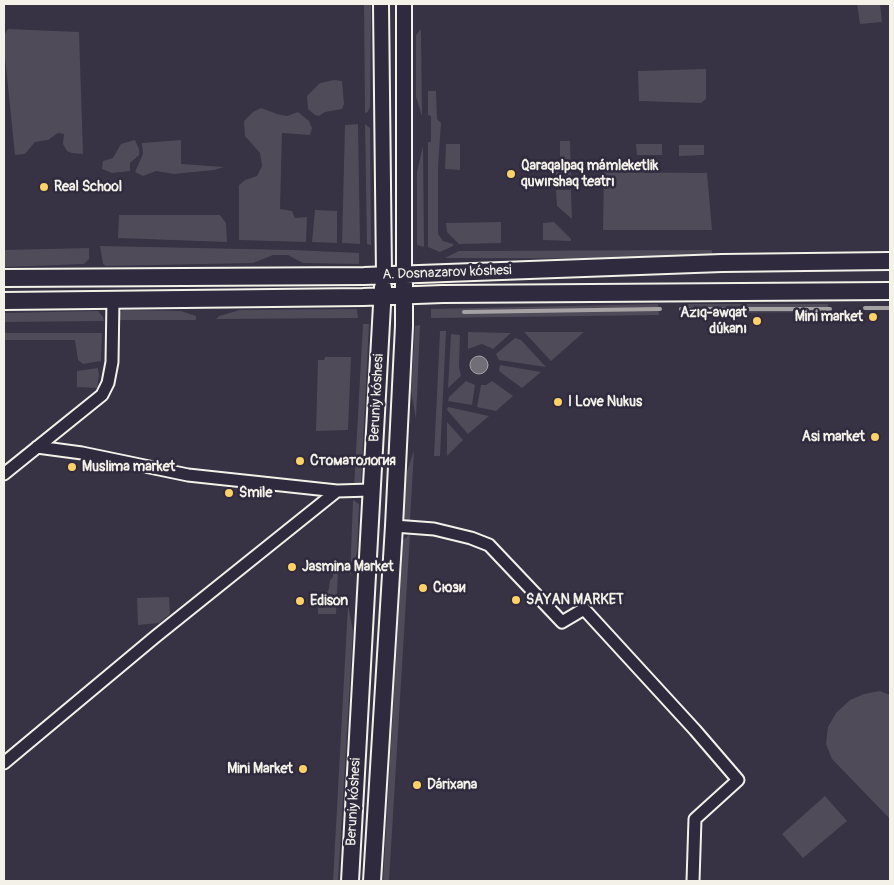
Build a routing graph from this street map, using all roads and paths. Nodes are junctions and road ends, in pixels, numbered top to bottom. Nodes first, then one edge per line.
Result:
1 (381, 4) edge
2 (404, 4) edge
3 (383, 235) junction
4 (405, 236) junction
5 (890, 261) edge
6 (440, 273) junction
7 (384, 275) junction
8 (404, 275) junction
9 (354, 277) junction
10 (4, 278) edge
11 (890, 291) edge
12 (443, 294) junction
13 (383, 296) junction
14 (404, 296) junction
15 (354, 297) junction
16 (113, 300) junction
17 (4, 301) edge
18 (381, 326) junction
19 (404, 326) junction
20 (37, 447) junction
21 (4, 474) edge
22 (371, 490) junction
23 (337, 491) junction
24 (394, 526) junction
25 (4, 763) edge
26 (350, 881) edge
27 (372, 881) edge
28 (693, 881) edge

1 - 3 street, Beruniy kóshesi
2 - 4 street, Beruniy kóshesi
3 - 4 street
3 - 7 street, Beruniy kóshesi
4 - 8 street, Beruniy kóshesi
5 - 6 main road, A. Dosnazarov kóshesi
6 - 8 main road, A. Dosnazarov kóshesi
6 - 12 main road
7 - 8 main road, A. Dosnazarov kóshesi
7 - 9 main road, A. Dosnazarov kóshesi
7 - 13 main road, Beruniy kóshesi
8 - 14 main road, Beruniy kóshesi
9 - 10 main road, A. Dosnazarov kóshesi
9 - 15 main road
11 - 12 main road, A. Dosnazarov kóshesi
12 - 14 main road, A. Dosnazarov kóshesi
13 - 14 main road, A. Dosnazarov kóshesi
13 - 15 main road, A. Dosnazarov kóshesi
13 - 18 main road, Beruniy kóshesi
14 - 19 main road, Beruniy kóshesi
15 - 16 main road, A. Dosnazarov kóshesi
16 - 17 main road, A. Dosnazarov kóshesi
16 - 20 street
18 - 19 main road
18 - 22 main road, Beruniy kóshesi
19 - 24 main road, Beruniy kóshesi
20 - 21 street
20 - 23 street
22 - 23 street
22 - 26 main road, Beruniy kóshesi
23 - 25 street
24 - 27 main road, Beruniy kóshesi
24 - 28 street

